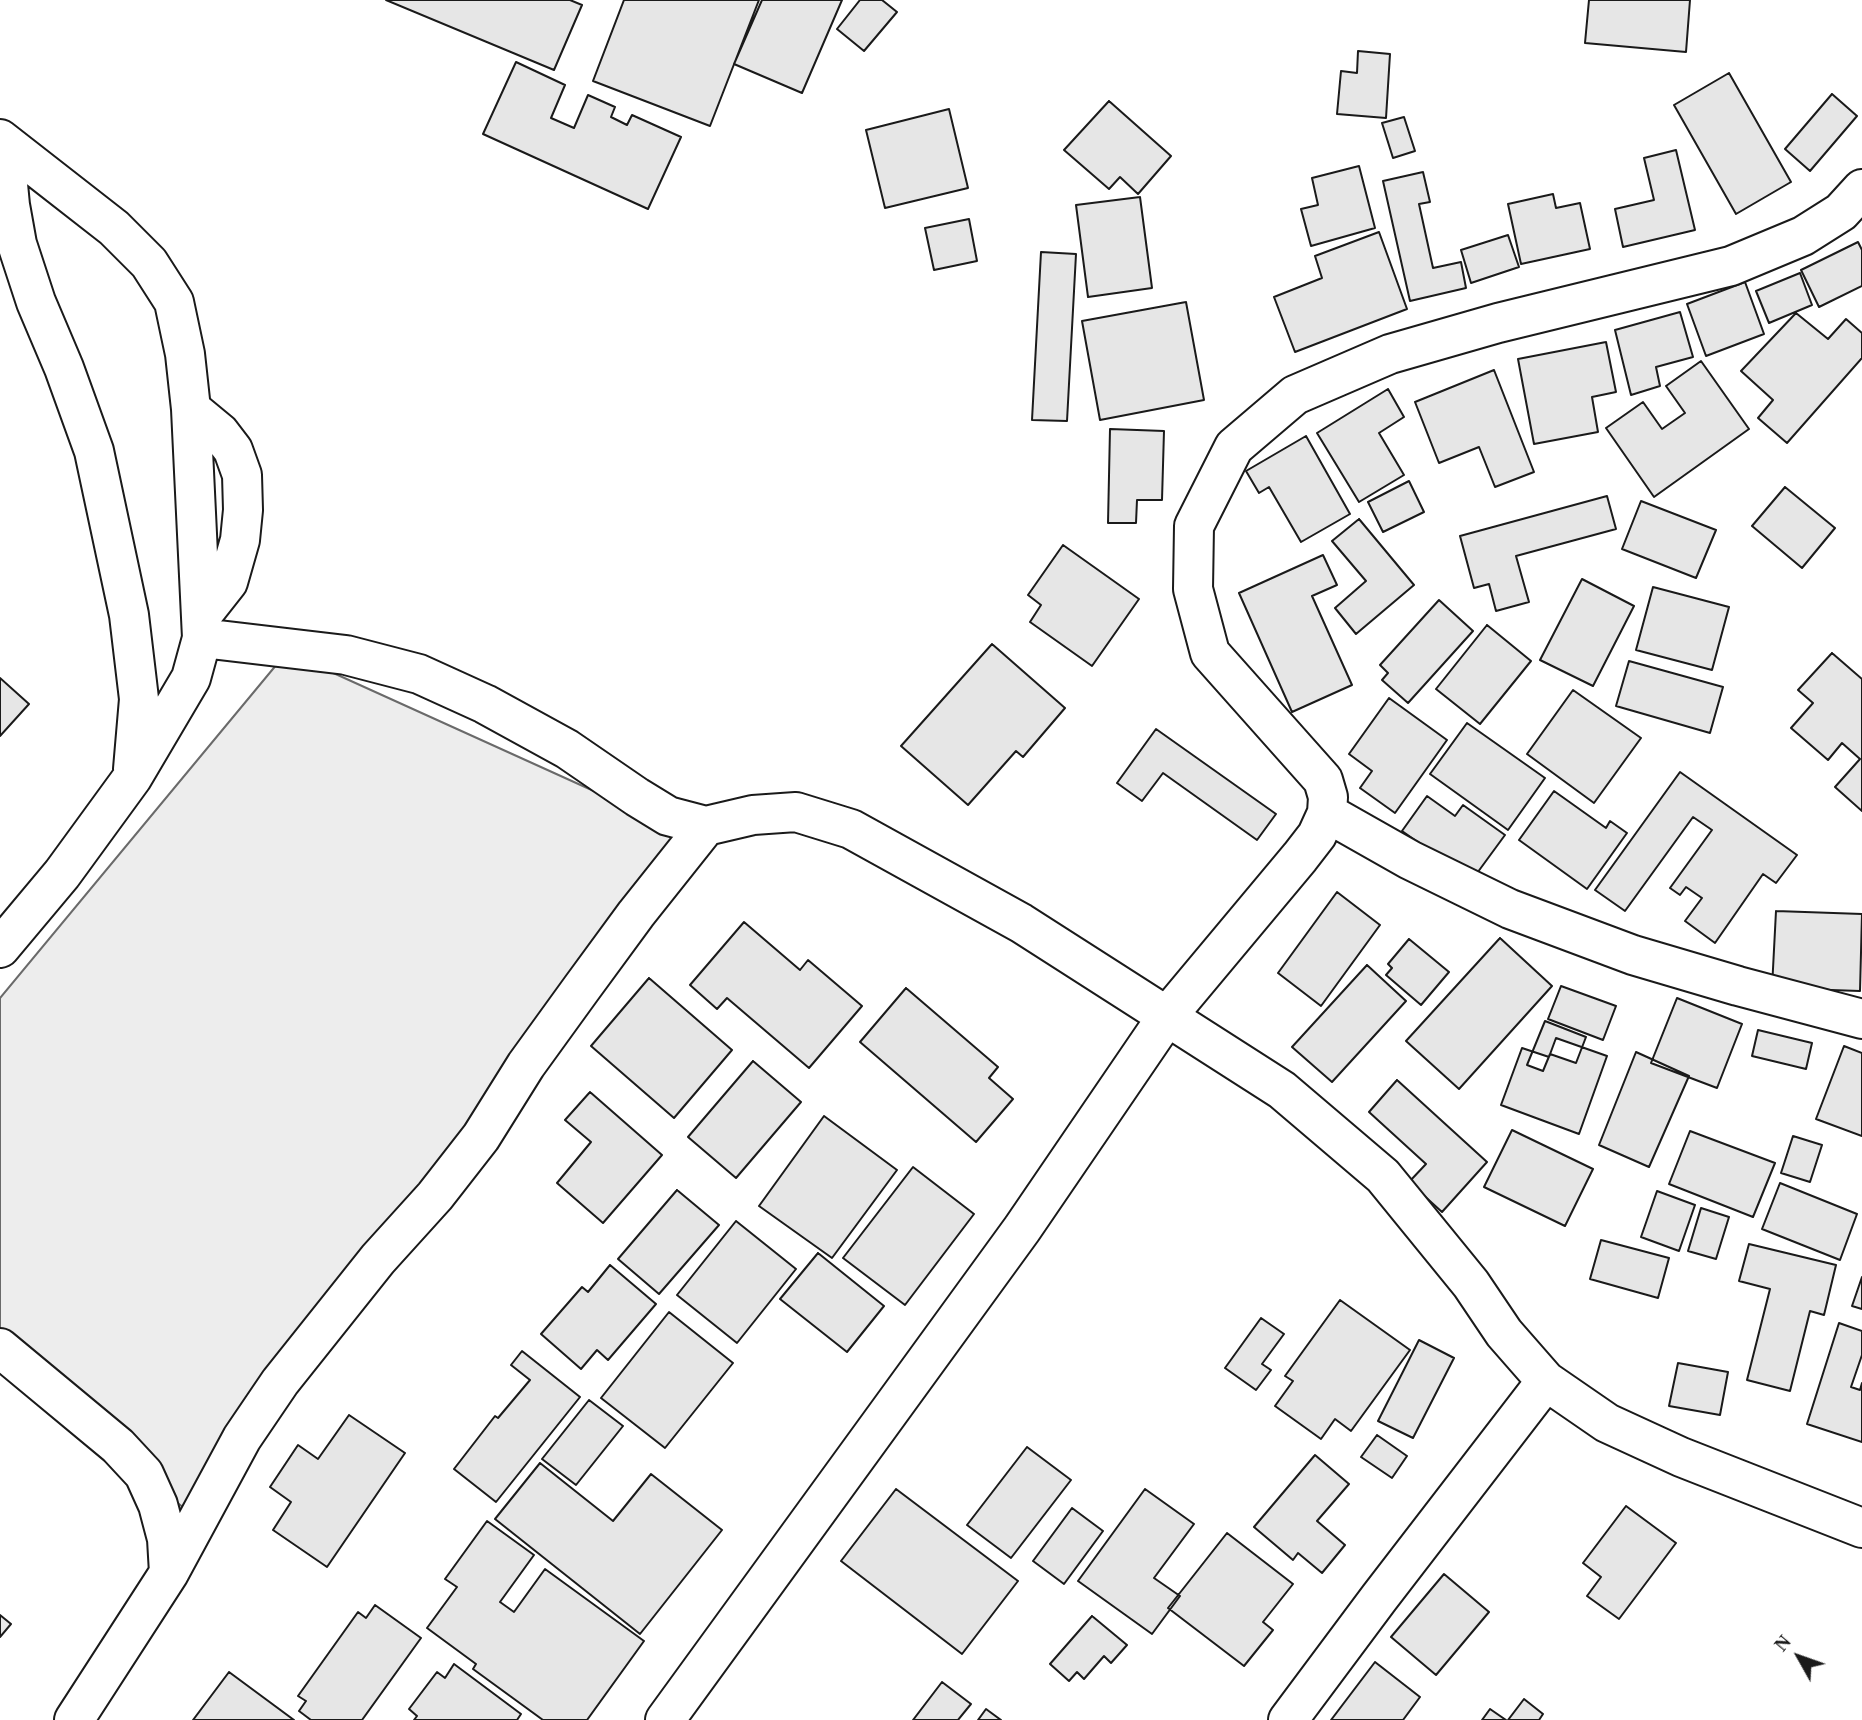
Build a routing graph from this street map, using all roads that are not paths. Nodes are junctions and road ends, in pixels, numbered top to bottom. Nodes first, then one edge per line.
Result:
1 (2, 141) edge
2 (1862, 189) edge
3 (202, 626) junction
4 (132, 778) junction
5 (1327, 813) junction
6 (706, 826) junction
7 (0, 948) edge
8 (1168, 1015) junction
9 (1862, 1019) edge
10 (0, 1348) edge
11 (1546, 1381) junction
12 (1862, 1528) edge
13 (169, 1573) junction
14 (74, 1720) edge
15 (665, 1720) edge
16 (1289, 1720) edge

1 - 3 street
1 - 4 street
2 - 5 street
3 - 4 street
3 - 6 street
4 - 7 street
5 - 8 street
5 - 9 street
6 - 8 street
6 - 13 street
8 - 11 street
8 - 15 street
10 - 13 street
11 - 12 street
11 - 16 street
13 - 14 street

